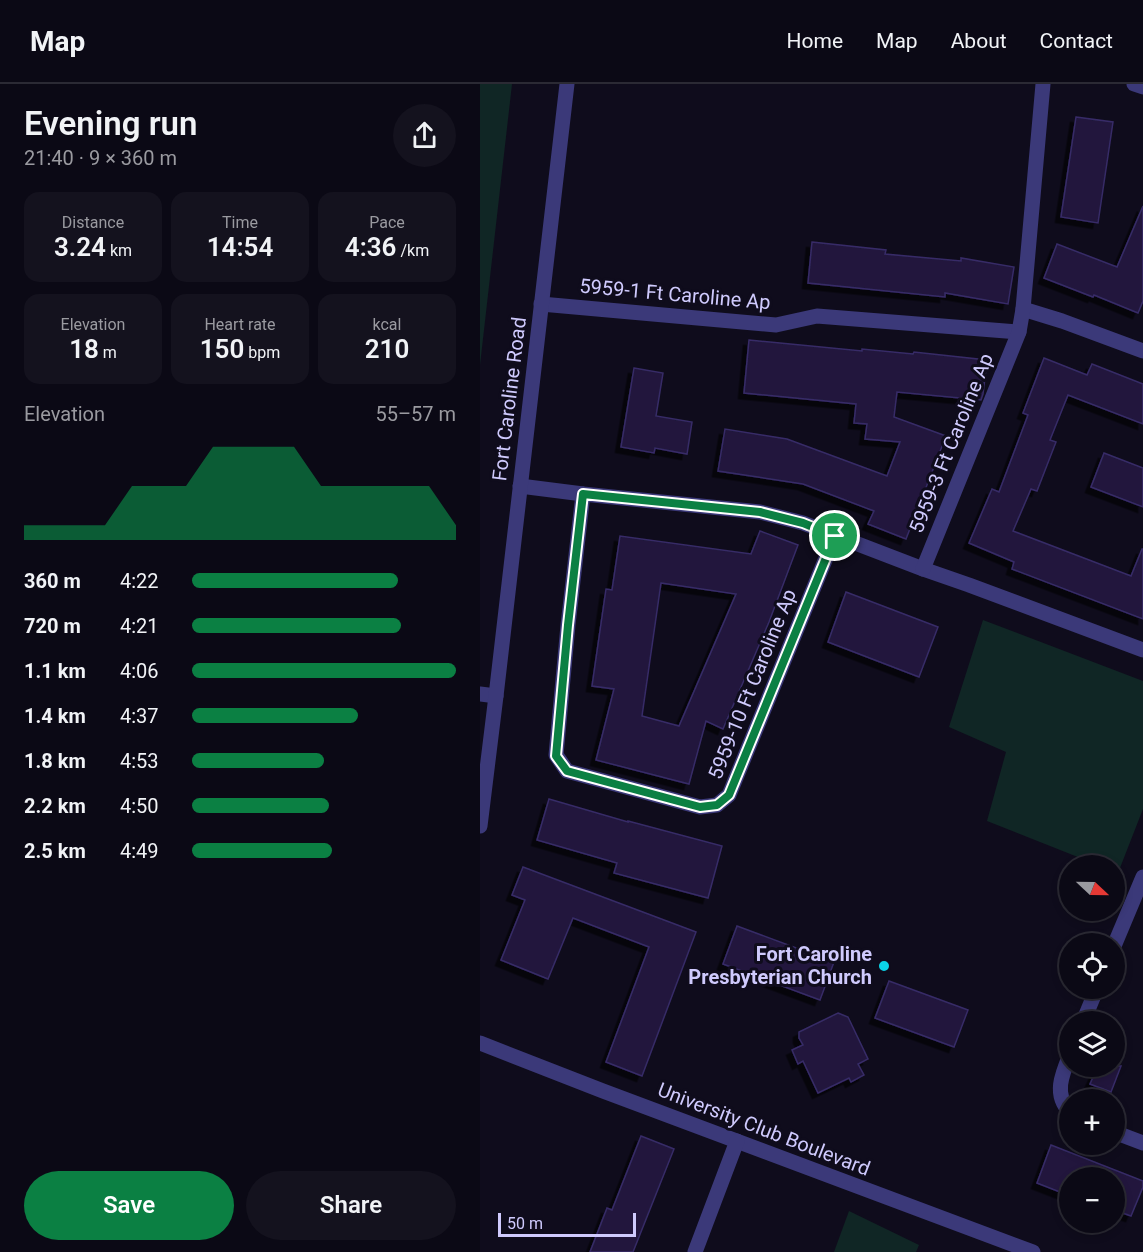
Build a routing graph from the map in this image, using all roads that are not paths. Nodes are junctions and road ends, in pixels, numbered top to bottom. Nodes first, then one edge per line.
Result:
1 (567, 84) edge
2 (1043, 84) edge
3 (1134, 84) edge
4 (1143, 87) edge
5 (541, 303) junction
6 (1023, 309) junction
7 (1019, 332) junction
8 (1143, 351) edge
9 (520, 486) junction
10 (583, 494) junction
11 (835, 536) junction
12 (923, 569) junction
13 (1143, 650) edge
14 (480, 694) edge
15 (496, 696) junction
16 (480, 826) edge
17 (1143, 877) edge
18 (1119, 933) edge
19 (480, 1043) edge
20 (1125, 1136) edge
21 (737, 1140) junction
22 (1143, 1143) edge
23 (695, 1252) edge
24 (1033, 1252) edge

1 - 5 street, Fort Caroline Road
2 - 6 street, 5959-3 Ft Caroline Ap
3 - 4 street
5 - 7 street, 5959-1 Ft Caroline Ap
5 - 9 street, Fort Caroline Road
6 - 7 street, 5959-3 Ft Caroline Ap
6 - 8 street
7 - 12 street, 5959-3 Ft Caroline Ap
9 - 10 street
9 - 15 street, Fort Caroline Road
10 - 11 street
10 - 11 street, 5959-10 Ft Caroline Ap
11 - 12 street
12 - 13 street
14 - 15 street
15 - 16 street, Fort Caroline Road
17 - 18 street
19 - 21 street, University Club Boulevard
20 - 22 street
21 - 23 street
21 - 24 street, University Club Boulevard

